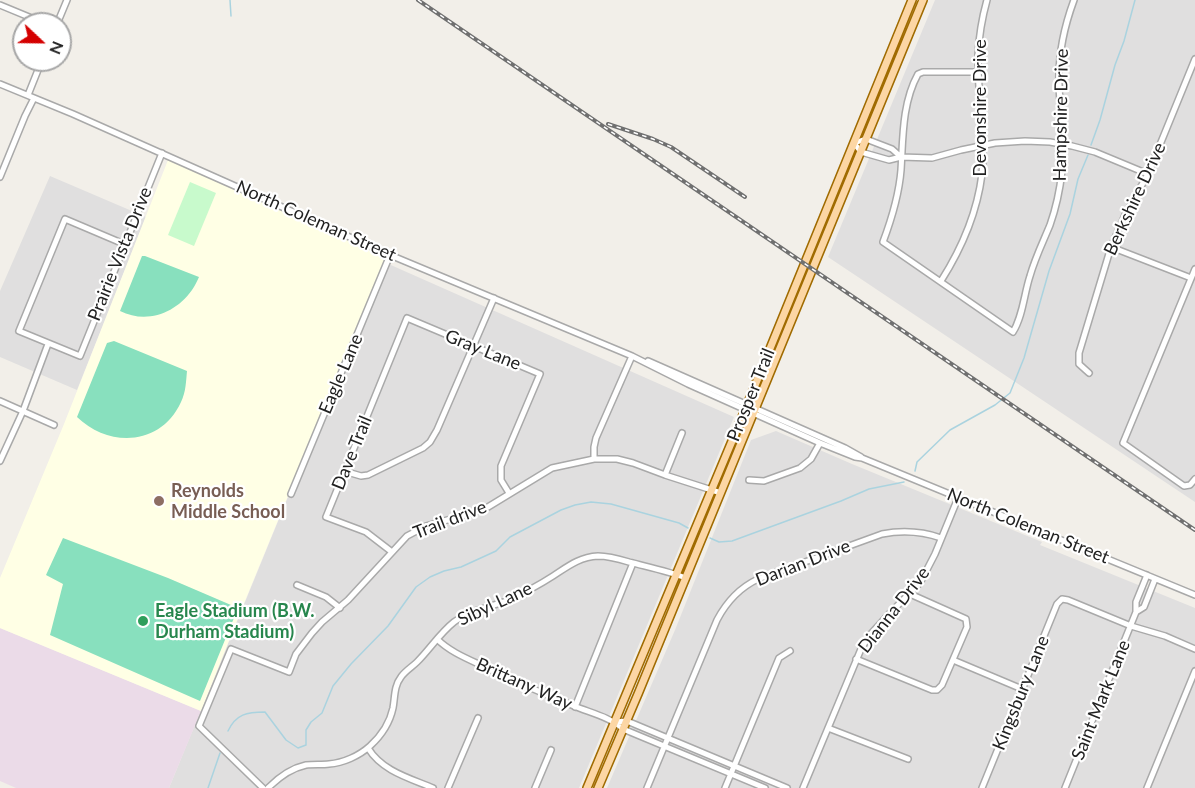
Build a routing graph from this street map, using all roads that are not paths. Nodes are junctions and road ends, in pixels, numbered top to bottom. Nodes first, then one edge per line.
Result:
1 (912, 0) edge
2 (923, 0) edge
3 (987, 0) edge
4 (1074, 0) edge
5 (0, 4) edge
6 (18, 12) edge
7 (898, 33) junction
8 (907, 37) junction
9 (1195, 59) edge
10 (37, 72) edge
11 (978, 72) junction
12 (0, 84) edge
13 (28, 95) junction
14 (34, 98) junction
15 (866, 139) junction
16 (854, 143) junction
17 (1063, 144) junction
18 (983, 145) junction
19 (861, 152) junction
20 (162, 153) junction
21 (901, 157) junction
22 (1148, 174) junction
23 (0, 177) edge
24 (124, 244) junction
25 (1111, 247) junction
26 (390, 255) junction
27 (1195, 269) edge
28 (1191, 278) junction
29 (941, 281) junction
30 (495, 298) junction
31 (406, 318) joint
32 (48, 344) junction
33 (473, 346) junction
34 (632, 356) junction
35 (1089, 373) dead end
36 (0, 401) edge
37 (750, 409) junction
38 (23, 411) junction
39 (54, 425) dead end
40 (682, 433) dead end
41 (820, 443) junction
42 (862, 458) junction
43 (594, 459) junction
44 (0, 461) edge
45 (344, 471) junction
46 (665, 475) junction
47 (1195, 479) edge
48 (749, 480) dead end
49 (712, 489) junction
50 (721, 493) junction
51 (291, 494) dead end
52 (509, 494) junction
53 (958, 498) junction
54 (941, 538) junction
55 (392, 552) junction
56 (633, 563) junction
57 (677, 574) junction
58 (1147, 575) junction
59 (686, 578) junction
60 (1155, 579) junction
61 (297, 585) dead end
62 (910, 594) junction
63 (1195, 595) edge
64 (340, 608) junction
65 (1136, 612) junction
66 (1131, 626) junction
67 (436, 639) junction
68 (1195, 649) edge
69 (790, 651) dead end
70 (856, 659) junction
71 (953, 660) junction
72 (1195, 671) edge
73 (1022, 689) junction
74 (575, 706) junction
75 (478, 718) dead end
76 (627, 721) junction
77 (615, 722) junction
78 (828, 728) junction
79 (624, 729) junction
80 (668, 738) junction
81 (664, 746) junction
82 (368, 748) junction
83 (551, 750) dead end
84 (908, 759) dead end
85 (734, 766) junction
86 (731, 774) junction
87 (263, 788) edge
88 (268, 788) edge
89 (433, 788) edge
90 (448, 788) edge
91 (535, 788) edge
92 (587, 788) edge
93 (598, 788) edge
94 (647, 788) edge
95 (725, 788) edge
96 (765, 788) edge
97 (787, 788) edge
98 (803, 788) edge
99 (982, 788) edge
100 (1065, 788) edge
101 (1148, 788) edge

1 - 7 main road, Prosper Trail
2 - 8 main road, Prosper Trail
3 - 11 street, Devonshire Drive
4 - 17 street, Hampshire Drive
5 - 6 street
7 - 8 main road
7 - 16 main road, Prosper Trail
8 - 15 main road, Prosper Trail
9 - 22 street, Berkshire Drive
10 - 13 street
11 - 18 street, Devonshire Drive
11 - 21 street
12 - 13 street, North Coleman Street
13 - 14 street, North Coleman Street
14 - 20 street, North Coleman Street
14 - 23 street
15 - 16 street
15 - 19 main road, Prosper Trail
15 - 21 street
16 - 19 street
16 - 37 main road, Prosper Trail
17 - 18 street
17 - 22 street
17 - 29 street, Hampshire Drive
18 - 21 street
18 - 29 street, Devonshire Drive
19 - 21 street
19 - 37 main road, Prosper Trail
20 - 24 street, Prairie Vista Drive
20 - 26 street, North Coleman Street
21 - 29 street
22 - 25 street, Berkshire Drive
24 - 32 street, Prairie Vista Drive
24 - 32 street
25 - 28 street
25 - 35 street, Berkshire Drive
26 - 30 street, North Coleman Street
26 - 51 street, Eagle Lane
27 - 28 street
28 - 47 street
30 - 33 street
30 - 34 street, North Coleman Street
31 - 33 street, Gray Lane
31 - 45 street, Dave Trail
32 - 38 street
33 - 45 street
33 - 52 street, Gray Lane
34 - 37 street, North Coleman Street
34 - 43 street
36 - 38 street
37 - 41 street, North Coleman Street
37 - 42 street, North Coleman Street
37 - 49 main road, Prosper Trail
37 - 50 main road, Prosper Trail
38 - 39 street
38 - 44 street
40 - 46 street
41 - 42 street, North Coleman Street
41 - 48 street
42 - 53 street, North Coleman Street
43 - 46 street, Trail drive
43 - 52 street, Trail drive
45 - 55 street, Dave Trail
46 - 49 street, Trail drive
49 - 50 street, Trail drive
49 - 57 main road, Prosper Trail
50 - 59 main road, Prosper Trail
52 - 55 street, Trail drive
53 - 54 street, Dianna Drive
53 - 58 street, North Coleman Street
54 - 62 street, Dianna Drive
54 - 80 street, Darian Drive
55 - 64 street, Trail drive
56 - 57 street, Sibyl Lane
56 - 67 street, Sibyl Lane
56 - 74 street
57 - 59 street, Sibyl Lane
57 - 77 main road, Prosper Trail
58 - 60 street, North Coleman Street
58 - 65 street, Saint Mark Lane
59 - 76 main road, Prosper Trail
60 - 63 street, North Coleman Street
60 - 65 street, Saint Mark Lane
61 - 64 street
62 - 70 street, Dianna Drive
62 - 71 street
64 - 87 street, Trail drive
65 - 66 street, Saint Mark Lane
66 - 68 street
66 - 73 street, Kingsbury Lane
66 - 100 street, Saint Mark Lane
67 - 74 street, Brittany Way
67 - 82 street, Sibyl Lane
69 - 85 street
70 - 71 street
70 - 78 street, Dianna Drive
71 - 73 street
72 - 101 street
73 - 99 street, Kingsbury Lane
74 - 77 street, Brittany Way
75 - 90 street
76 - 77 street, Brittany Way
76 - 79 main road, Prosper Trail
76 - 80 street, Brittany Way
77 - 79 street, Brittany Way
77 - 92 main road, Prosper Trail
78 - 84 street
78 - 98 street, Dianna Drive
79 - 81 street, Brittany Way
79 - 93 main road, Prosper Trail
80 - 81 street, Darian Drive
80 - 85 street, Brittany Way
81 - 86 street, Brittany Way
81 - 94 street, Darian Drive
82 - 88 street, Sibyl Lane
82 - 89 street
83 - 91 street
85 - 86 street
85 - 97 street, Brittany Way
86 - 95 street
86 - 96 street, Brittany Way

